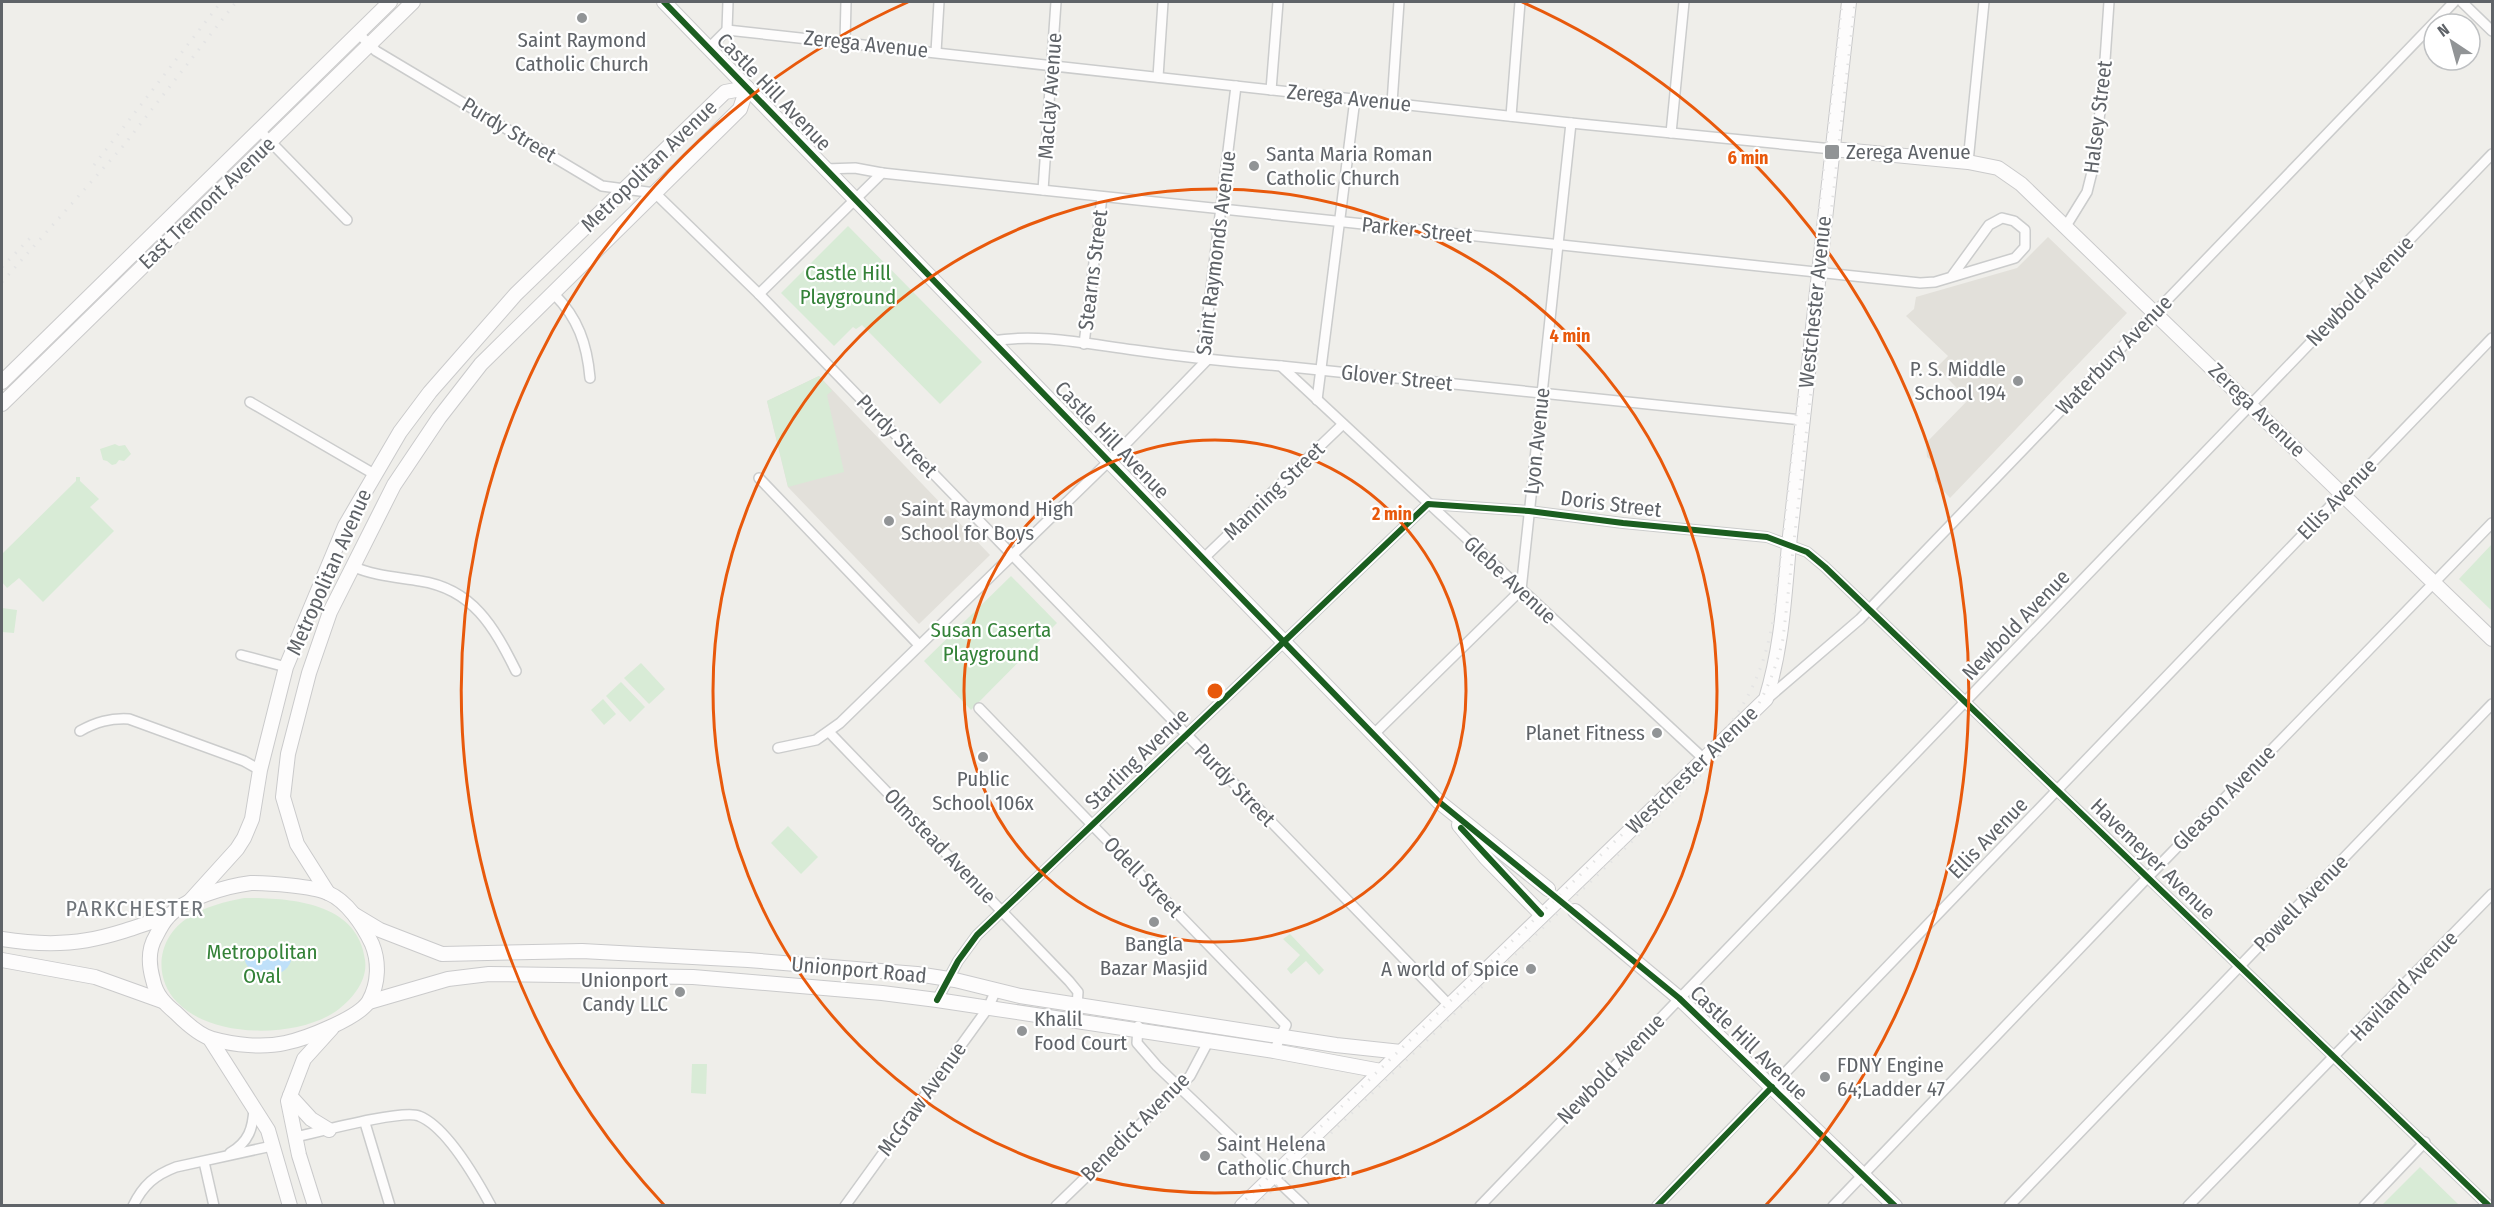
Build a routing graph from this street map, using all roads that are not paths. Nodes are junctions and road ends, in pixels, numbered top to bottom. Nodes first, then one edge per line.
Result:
1 (390, 2) edge
2 (413, 2) edge
3 (664, 2) edge
4 (728, 2) edge
5 (846, 2) edge
6 (939, 2) edge
7 (1056, 2) edge
8 (1163, 2) edge
9 (1278, 2) edge
10 (1399, 2) edge
11 (1520, 2) edge
12 (1684, 2) edge
13 (1849, 2) edge
14 (1984, 2) edge
15 (2109, 2) edge
16 (2454, 2) edge
17 (2462, 2) edge
18 (727, 30) junction
19 (2493, 31) edge
20 (358, 33) junction
21 (845, 42) junction
22 (369, 44) junction
23 (709, 48) junction
24 (936, 52) junction
25 (1052, 66) junction
26 (1158, 77) junction
27 (1236, 86) junction
28 (747, 88) junction
29 (1271, 90) junction
30 (1355, 99) junction
31 (1392, 104) junction
32 (1512, 116) junction
33 (1571, 123) junction
34 (259, 130) junction
35 (1671, 133) junction
36 (270, 141) junction
37 (1832, 149) junction
38 (2493, 154) edge
39 (1968, 162) junction
40 (825, 168) junction
41 (882, 173) junction
42 (626, 189) junction
43 (1043, 190) junction
44 (655, 193) junction
45 (1102, 197) junction
46 (855, 200) junction
47 (1221, 209) junction
48 (347, 220) dead end
49 (167, 221) junction
50 (1340, 222) junction
51 (2066, 226) junction
52 (177, 232) junction
53 (1558, 245) junction
54 (1818, 273) junction
55 (1952, 276) junction
56 (554, 294) junction
57 (759, 294) junction
58 (2155, 312) junction
59 (54, 331) junction
60 (2493, 338) edge
61 (992, 341) junction
62 (65, 342) junction
63 (1084, 344) junction
64 (463, 353) junction
65 (1207, 360) junction
66 (1281, 366) junction
67 (478, 367) junction
68 (1321, 371) junction
69 (590, 378) dead end
70 (2, 382) edge
71 (1542, 393) junction
72 (1317, 400) junction
73 (250, 402) dead end
74 (2, 404) edge
75 (2251, 405) junction
76 (1802, 420) junction
77 (1343, 424) junction
78 (1109, 461) junction
79 (374, 474) junction
80 (759, 478) dead end
81 (2343, 493) junction
82 (1428, 504) junction
83 (1529, 511) junction
84 (2493, 523) edge
85 (1789, 545) junction
86 (1012, 555) junction
87 (1204, 558) junction
88 (352, 566) junction
89 (2435, 582) junction
90 (1521, 590) junction
91 (310, 608) junction
92 (1869, 608) junction
93 (329, 615) junction
94 (2493, 639) edge
95 (1286, 642) junction
96 (919, 645) junction
97 (241, 655) dead end
98 (286, 667) junction
99 (516, 672) dead end
100 (1766, 699) junction
101 (1966, 701) junction
102 (2493, 704) edge
103 (979, 708) dead end
104 (80, 731) dead end
105 (829, 732) junction
106 (1186, 734) junction
107 (1374, 734) junction
108 (778, 748) dead end
109 (1704, 759) junction
110 (260, 770) junction
111 (2057, 790) junction
112 (1438, 801) junction
113 (1093, 825) junction
114 (2148, 877) junction
115 (1548, 889) dead end
116 (328, 893) junction
117 (2493, 894) edge
118 (189, 903) junction
119 (1575, 911) dead end
120 (1003, 912) junction
121 (1541, 914) junction
122 (355, 915) junction
123 (168, 916) junction
124 (2, 939) edge
125 (642, 954) junction
126 (2, 960) edge
127 (2240, 966) junction
128 (641, 976) junction
129 (948, 979) junction
130 (996, 990) junction
131 (1679, 998) junction
132 (938, 1000) junction
133 (162, 1001) junction
134 (369, 1002) junction
135 (1078, 1004) junction
136 (1449, 1005) junction
137 (988, 1008) junction
138 (1142, 1014) junction
139 (1076, 1021) junction
140 (334, 1027) junction
141 (1137, 1031) junction
142 (1279, 1036) junction
143 (210, 1039) junction
144 (1208, 1042) junction
145 (1274, 1051) junction
146 (1401, 1052) junction
147 (2334, 1057) junction
148 (1381, 1071) junction
149 (1179, 1086) junction
150 (1772, 1087) junction
151 (290, 1096) junction
152 (254, 1107) junction
153 (365, 1123) junction
154 (329, 1130) junction
155 (296, 1137) junction
156 (2425, 1142) junction
157 (272, 1146) junction
158 (225, 1156) junction
159 (204, 1162) junction
160 (1863, 1174) junction
161 (1273, 1176) junction
162 (133, 1206) edge
163 (214, 1206) edge
164 (290, 1206) edge
165 (315, 1206) edge
166 (390, 1206) edge
167 (491, 1206) edge
168 (845, 1206) edge
169 (1056, 1206) edge
170 (1242, 1206) edge
171 (1304, 1206) edge
172 (1480, 1206) edge
173 (1657, 1206) edge
174 (1833, 1206) edge
175 (1895, 1206) edge
176 (2009, 1206) edge
177 (2187, 1206) edge
178 (2364, 1206) edge
179 (2489, 1206) edge

1 - 20 street, East Tremont Avenue
2 - 22 street, East Tremont Avenue
3 - 23 street, Castle Hill Avenue
4 - 18 street
5 - 21 street
6 - 24 street
7 - 25 street, Maclay Avenue
8 - 26 street
9 - 29 street
10 - 31 street
11 - 32 street
12 - 35 street
13 - 37 street, Westchester Avenue
14 - 39 street
15 - 51 street, Halsey Street
16 - 58 street, Waterbury Avenue
17 - 19 street
18 - 21 street, Zerega Avenue
18 - 23 street
20 - 22 street, Purdy Street
20 - 34 street, East Tremont Avenue
21 - 24 street, Zerega Avenue
22 - 36 street, East Tremont Avenue
22 - 42 street, Purdy Street
23 - 28 street, Castle Hill Avenue
24 - 25 street, Zerega Avenue
25 - 26 street, Zerega Avenue
25 - 43 street, Maclay Avenue
26 - 27 street, Zerega Avenue
27 - 29 street, Zerega Avenue
27 - 47 street, Saint Raymonds Avenue
28 - 40 street, Castle Hill Avenue
28 - 42 street, Metropolitan Avenue
28 - 44 street, Metropolitan Avenue
29 - 30 street, Zerega Avenue
30 - 31 street, Zerega Avenue
30 - 50 street
31 - 32 street, Zerega Avenue
32 - 33 street, Zerega Avenue
33 - 35 street, Zerega Avenue
33 - 53 street, Lyon Avenue
34 - 36 street
34 - 49 street, East Tremont Avenue
35 - 37 street, Zerega Avenue
36 - 48 street
36 - 52 street, East Tremont Avenue
37 - 39 street, Zerega Avenue
37 - 54 street, Westchester Avenue
38 - 75 street, Newbold Avenue
39 - 51 street, Zerega Avenue
40 - 41 street, Parker Street
40 - 46 street, Castle Hill Avenue
41 - 43 street, Parker Street
41 - 46 street
42 - 44 street, Purdy Street
42 - 64 street, Metropolitan Avenue
43 - 45 street, Parker Street
44 - 56 street, Metropolitan Avenue
44 - 57 street, Purdy Street
45 - 47 street, Parker Street
45 - 63 street, Stearns Street
46 - 57 street
46 - 61 street, Castle Hill Avenue
47 - 50 street, Parker Street
47 - 65 street, Saint Raymonds Avenue
49 - 52 street
49 - 59 street, East Tremont Avenue
50 - 53 street, Parker Street
50 - 68 street
51 - 58 street, Zerega Avenue
52 - 62 street, East Tremont Avenue
53 - 54 street, Parker Street
53 - 71 street, Lyon Avenue
54 - 55 street, Parker Street
54 - 76 street, Westchester Avenue
55 - 55 street, Parker Street
56 - 67 street, Metropolitan Avenue
56 - 69 street
57 - 86 street, Purdy Street
58 - 75 street, Zerega Avenue
58 - 92 street, Waterbury Avenue
59 - 62 street
59 - 70 street, East Tremont Avenue
60 - 81 street, Ellis Avenue
61 - 63 street, Glover Street
61 - 78 street, Castle Hill Avenue
62 - 74 street, East Tremont Avenue
63 - 65 street, Glover Street
64 - 67 street
64 - 79 street, Metropolitan Avenue
65 - 66 street, Glover Street
65 - 78 street, Saint Raymonds Avenue
66 - 68 street, Glover Street
66 - 72 street, Glebe Avenue
67 - 88 street, Metropolitan Avenue
68 - 71 street, Glover Street
68 - 72 street
71 - 76 street, Glover Street
71 - 83 street, Lyon Avenue
72 - 77 street, Glebe Avenue
73 - 79 street
75 - 81 street, Zerega Avenue
75 - 101 street, Newbold Avenue
76 - 85 street, Westchester Avenue
77 - 82 street, Glebe Avenue
77 - 87 street, Manning Street
78 - 86 street, Saint Raymonds Avenue
78 - 87 street, Castle Hill Avenue
79 - 91 street, Metropolitan Avenue
80 - 96 street
81 - 89 street, Zerega Avenue
81 - 111 street, Ellis Avenue
82 - 83 street, Doris Street
82 - 90 street, Glebe Avenue
82 - 95 street, Starling Avenue
83 - 85 street, Doris Street
83 - 90 street, Lyon Avenue
84 - 89 street, Gleason Avenue
85 - 92 street, Havemeyer Avenue
85 - 100 street, Westchester Avenue
86 - 96 street, Saint Raymonds Avenue
86 - 106 street, Purdy Street
87 - 95 street, Castle Hill Avenue
88 - 93 street, Metropolitan Avenue
88 - 99 street
89 - 94 street, Zerega Avenue
89 - 114 street, Gleason Avenue
90 - 107 street
90 - 109 street, Glebe Avenue
91 - 93 street
91 - 98 street, Metropolitan Avenue
92 - 100 street, Waterbury Avenue
92 - 101 street, Havemeyer Avenue
93 - 116 street, Metropolitan Avenue
95 - 106 street, Starling Avenue
95 - 107 street, Castle Hill Avenue
96 - 105 street, Saint Raymonds Avenue
97 - 98 street
98 - 110 street, Metropolitan Avenue
100 - 109 street, Westchester Avenue
101 - 111 street, Havemeyer Avenue
101 - 131 street, Newbold Avenue
102 - 127 street, Powell Avenue
103 - 113 street, Odell Street
104 - 110 street
105 - 108 street
105 - 120 street, Olmstead Avenue
106 - 113 street, Starling Avenue
106 - 136 street, Purdy Street
107 - 112 street, Castle Hill Avenue
109 - 121 street, Westchester Avenue
110 - 118 street, Metropolitan Avenue
111 - 114 street, Havemeyer Avenue
111 - 150 street, Ellis Avenue
112 - 115 street, Castle Hill Avenue
112 - 121 street
113 - 120 street, Starling Avenue
113 - 142 street, Odell Street
114 - 127 street, Havemeyer Avenue
114 - 160 street, Gleason Avenue
116 - 118 street
116 - 122 street
117 - 147 street, Haviland Avenue
118 - 123 street
119 - 131 street, Castle Hill Avenue
120 - 129 street, Starling Avenue
120 - 135 street, Olmstead Avenue
121 - 136 street, Westchester Avenue
122 - 125 street, Unionport Road
122 - 134 street
123 - 124 street
123 - 133 street
125 - 128 street
125 - 129 street, Unionport Road
126 - 133 street
127 - 147 street, Havemeyer Avenue
127 - 176 street, Powell Avenue
128 - 132 street, Unionport Road
128 - 134 street, Unionport Road
129 - 130 street, Unionport Road
129 - 132 street, Starling Avenue
130 - 135 street, Unionport Road
130 - 137 street, McGraw Avenue
131 - 150 street, Castle Hill Avenue
131 - 172 street, Newbold Avenue
132 - 137 street, Unionport Road
133 - 143 street
134 - 140 street
135 - 138 street, Unionport Road
135 - 139 street
136 - 146 street, Westchester Avenue
137 - 139 street, Unionport Road
137 - 168 street, McGraw Avenue
138 - 141 street
138 - 142 street, Unionport Road
139 - 141 street, Unionport Road
140 - 143 street
140 - 151 street
141 - 144 street, Unionport Road
141 - 149 street
142 - 145 street
142 - 146 street, Unionport Road
143 - 152 street
144 - 145 street, Unionport Road
144 - 149 street, Benedict Avenue
145 - 148 street, Unionport Road
146 - 148 street, Westchester Avenue
147 - 156 street, Havemeyer Avenue
147 - 177 street, Haviland Avenue
148 - 161 street, Westchester Avenue
149 - 161 street
149 - 169 street, Benedict Avenue
150 - 160 street, Castle Hill Avenue
150 - 173 street, Ellis Avenue
151 - 154 street
151 - 155 street
152 - 157 street
152 - 158 street
153 - 154 street
153 - 166 street
153 - 167 street
154 - 155 street
155 - 165 street
156 - 178 street
156 - 179 street, Havemeyer Avenue
157 - 158 street
157 - 164 street
158 - 159 street
159 - 162 street
159 - 163 street
160 - 174 street, Gleason Avenue
160 - 175 street, Castle Hill Avenue
161 - 170 street, Westchester Avenue
161 - 171 street

